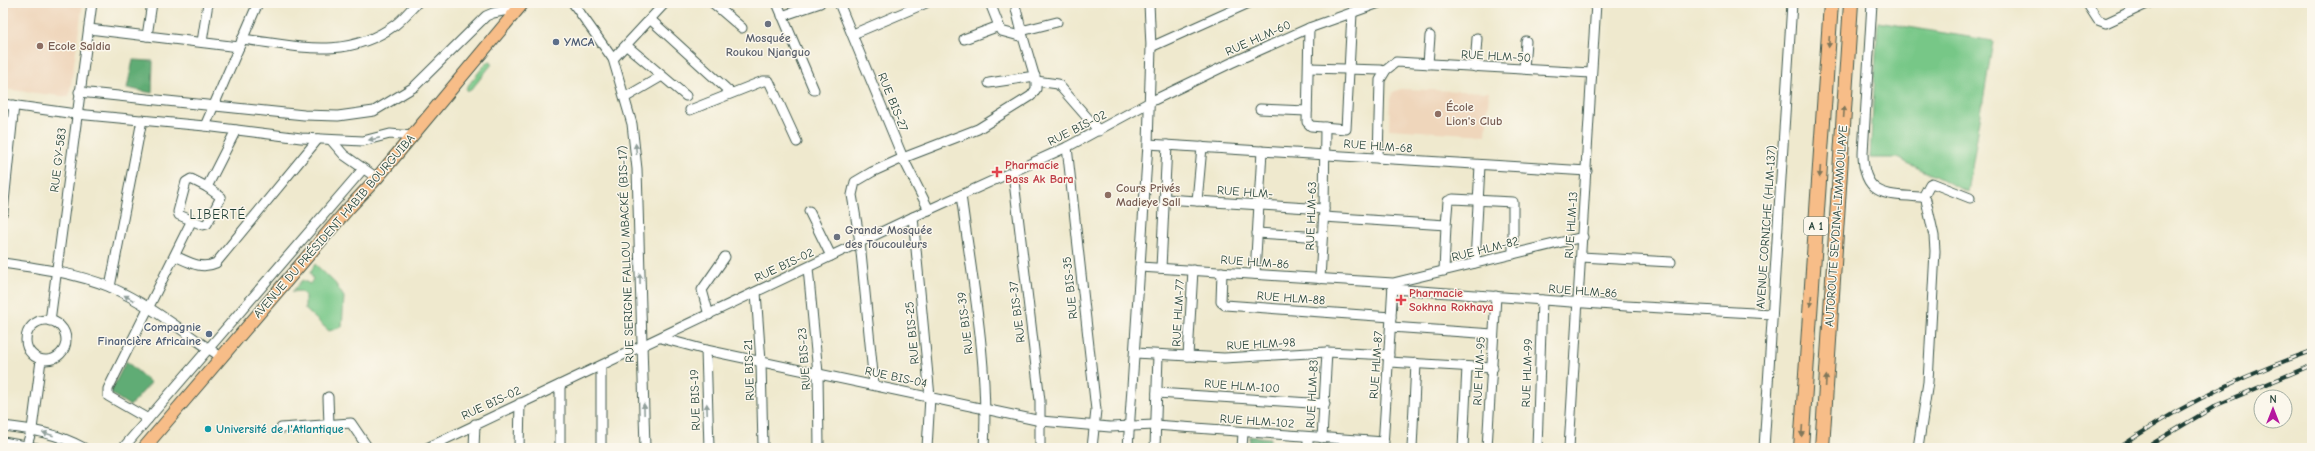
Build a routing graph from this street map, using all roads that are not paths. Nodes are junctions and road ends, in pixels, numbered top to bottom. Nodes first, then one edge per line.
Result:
1 (92, 3) edge
2 (152, 3) edge
3 (208, 3) edge
4 (258, 3) edge
5 (417, 3) edge
6 (573, 3) edge
7 (665, 3) edge
8 (713, 3) edge
9 (776, 3) edge
10 (820, 3) edge
11 (839, 3) edge
12 (926, 3) edge
13 (990, 3) edge
14 (1150, 3) edge
15 (1249, 3) edge
16 (1379, 3) edge
17 (1596, 3) edge
18 (1831, 3) edge
19 (1851, 3) edge
20 (1872, 3) edge
21 (2088, 3) edge
22 (2149, 3) edge
23 (521, 6) edge
24 (1792, 6) edge
25 (1016, 9) dead end
26 (1352, 13) junction
27 (782, 16) junction
28 (651, 20) junction
29 (1057, 22) dead end
30 (999, 26) junction
31 (742, 28) dead end
32 (1309, 28) junction
33 (89, 29) junction
34 (852, 34) junction
35 (1022, 34) junction
36 (147, 36) junction
37 (1430, 36) dead end
38 (1477, 38) dead end
39 (964, 40) dead end
40 (1526, 41) dead end
41 (202, 42) junction
42 (240, 43) junction
43 (627, 46) junction
44 (1151, 47) junction
45 (613, 59) junction
46 (1428, 64) junction
47 (1475, 67) junction
48 (1309, 68) junction
49 (1349, 69) junction
50 (1524, 69) junction
51 (1381, 70) dead end
52 (1591, 73) junction
53 (662, 76) junction
54 (1036, 79) junction
55 (988, 83) dead end
56 (814, 90) dead end
57 (79, 92) junction
58 (732, 93) junction
59 (686, 96) dead end
60 (626, 97) junction
61 (1150, 102) junction
62 (3, 104) edge
63 (213, 104) junction
64 (14, 105) junction
65 (1260, 109) dead end
66 (690, 110) dead end
67 (1307, 111) junction
68 (76, 114) junction
69 (142, 120) junction
70 (205, 126) junction
71 (1325, 127) junction
72 (236, 130) junction
73 (1099, 131) junction
74 (412, 136) junction
75 (318, 139) junction
76 (331, 140) junction
77 (797, 142) dead end
78 (1148, 144) junction
79 (1167, 145) junction
80 (1067, 147) junction
81 (1202, 147) junction
82 (1262, 151) junction
83 (1325, 155) junction
84 (903, 158) junction
85 (1378, 158) junction
86 (1480, 165) junction
87 (363, 169) junction
88 (1587, 171) junction
89 (1012, 173) junction
90 (378, 178) junction
91 (207, 187) junction
92 (961, 195) junction
93 (1923, 197) junction
94 (1970, 198) dead end
95 (1165, 199) junction
96 (1198, 201) junction
97 (1478, 201) junction
98 (1259, 205) junction
99 (929, 210) junction
100 (809, 211) dead end
101 (3, 212) edge
102 (1324, 213) junction
103 (913, 217) junction
104 (192, 220) junction
105 (1446, 225) junction
106 (1257, 233) junction
107 (1322, 237) junction
108 (1583, 237) junction
109 (860, 242) junction
110 (1513, 254) junction
111 (175, 256) junction
112 (831, 256) junction
113 (725, 257) dead end
114 (1581, 258) junction
115 (1672, 262) dead end
116 (3, 263) edge
117 (1475, 264) junction
118 (1140, 267) junction
119 (808, 268) junction
120 (1161, 268) junction
121 (1193, 270) junction
122 (56, 271) junction
123 (1444, 271) junction
124 (1222, 272) junction
125 (1255, 274) junction
126 (1320, 278) junction
127 (1393, 286) junction
128 (110, 287) junction
129 (756, 292) junction
130 (1496, 296) junction
131 (1542, 300) junction
132 (1578, 302) junction
133 (149, 309) junction
134 (1772, 314) junction
135 (709, 315) junction
136 (1391, 316) junction
137 (50, 321) junction
138 (1391, 327) junction
139 (1493, 334) junction
140 (661, 338) junction
141 (641, 347) junction
142 (209, 348) junction
143 (706, 350) junction
144 (1327, 352) junction
145 (1135, 354) junction
146 (1158, 355) junction
147 (1188, 356) junction
148 (221, 357) junction
149 (1389, 358) junction
150 (41, 360) junction
151 (761, 362) junction
152 (1416, 364) junction
153 (600, 366) junction
154 (1467, 367) junction
155 (1493, 368) junction
156 (818, 373) junction
157 (560, 384) junction
158 (874, 384) junction
159 (1156, 393) junction
160 (928, 396) junction
161 (328, 397) dead end
162 (520, 403) junction
163 (1325, 404) junction
164 (986, 410) junction
165 (148, 419) junction
166 (1041, 421) junction
167 (475, 424) junction
168 (329, 425) junction
169 (1155, 425) junction
170 (3, 426) edge
171 (1094, 427) junction
172 (1129, 427) junction
173 (281, 428) dead end
174 (32, 429) junction
175 (1243, 433) junction
176 (1308, 437) junction
177 (1322, 438) junction
178 (3, 442) edge
179 (27, 445) junction
180 (1383, 445) edge
181 (37, 448) edge
182 (84, 448) edge
183 (123, 448) edge
184 (144, 448) edge
185 (368, 448) edge
186 (427, 448) edge
187 (474, 448) edge
188 (520, 448) edge
189 (560, 448) edge
190 (601, 448) edge
191 (645, 448) edge
192 (708, 448) edge
193 (763, 448) edge
194 (819, 448) edge
195 (927, 448) edge
196 (984, 448) edge
197 (1040, 448) edge
198 (1092, 448) edge
199 (1128, 448) edge
200 (1155, 448) edge
201 (1242, 448) edge
202 (1308, 448) edge
203 (1412, 448) edge
204 (1463, 448) edge
205 (1487, 448) edge
206 (1537, 448) edge
207 (1569, 448) edge
208 (1764, 448) edge
209 (1800, 448) edge
210 (1822, 448) edge
211 (1918, 448) edge

1 - 33 street, RUE GY-583
2 - 36 street
3 - 41 street
4 - 42 street
5 - 42 street
6 - 45 street, RUE SERIGNE FALLOU MBACKÉ (BIS-17)
7 - 28 street
8 - 31 street
9 - 27 street
10 - 27 street
11 - 34 street, RUE BIS-27
12 - 34 street
13 - 30 street
14 - 44 street
15 - 44 street
16 - 26 street, RUE HLM-60
17 - 52 street, RUE HLM-13
18 -> 209 highway, AUTOROUTE SEYDINA-LIMAMOULAYE / A 1
210 -> 19 highway, AUTOROUTE SEYDINA-LIMAMOULAYE / A 1
20 - 93 street
21 - 22 street
23 - 63 street
23 - 74 main road, AVENUE DU PRÉSIDENT HABIB BOURGUIBA
24 - 134 street, AVENUE CORNICHE (HLM-137)
25 - 35 street
26 - 32 street, RUE HLM-60
26 - 49 street
27 - 56 street
28 - 43 street
28 - 58 street
29 - 35 street
30 - 35 street
30 - 39 street
32 - 48 street
32 - 61 street, RUE HLM-60
33 - 36 street
33 - 57 street, RUE GY-583
34 - 84 street, RUE BIS-27
35 - 54 street
36 - 41 street
37 - 46 street
38 - 47 street
40 - 50 street
41 - 42 street
42 - 63 street
43 - 45 street
43 - 53 street
44 - 61 street
45 - 60 street, RUE SERIGNE FALLOU MBACKÉ (BIS-17)
46 - 47 street, RUE HLM-50
46 - 85 street, RUE HLM-50
47 - 50 street, RUE HLM-50
48 - 49 street
48 - 67 street
49 - 51 street
49 - 71 street
50 - 52 street, RUE HLM-50
52 - 88 street, RUE HLM-13
53 - 59 street
53 - 60 street
54 - 55 street
54 - 73 street
54 - 84 street
57 - 63 street
57 - 68 street, RUE GY-583
58 - 66 street
58 - 77 street
141 -> 60 street, RUE SERIGNE FALLOU MBACKÉ (BIS-17)
61 - 73 street, RUE BIS-02
61 - 78 street
62 - 64 street
63 - 70 street
64 - 68 street
64 - 101 street
65 - 67 street
67 - 71 street
68 - 69 street
68 - 122 street, RUE GY-583
69 - 70 street
69 - 128 street
70 - 72 street
71 - 83 street, RUE HLM-63
72 - 75 street
72 - 91 street
73 - 80 street, RUE BIS-02
74 -> 76 street
74 - 90 main road, AVENUE DU PRÉSIDENT HABIB BOURGUIBA
75 - 76 street
75 - 111 street
76 - 87 street
78 - 79 street, RUE HLM-68
78 - 118 street
79 - 81 street, RUE HLM-68
79 - 95 street
80 - 89 street, RUE BIS-02
80 - 171 street, RUE BIS-35
81 - 82 street, RUE HLM-68
81 - 96 street
82 - 83 street, RUE HLM-68
82 - 98 street
83 - 85 street, RUE HLM-68
83 - 102 street, RUE HLM-63
84 - 99 street, RUE BIS-27
84 - 109 street
85 - 86 street, RUE HLM-68
86 - 88 street, RUE HLM-68
86 - 97 street
87 - 90 street
87 - 142 street
88 - 108 street, RUE HLM-13
89 - 92 street, RUE BIS-02
89 - 166 street, RUE BIS-37
90 - 148 main road, AVENUE DU PRÉSIDENT HABIB BOURGUIBA
91 - 104 street
91 - 104 street
92 - 99 street, RUE BIS-02
92 - 164 street, RUE BIS-39
93 - 94 street
93 - 211 street
95 - 96 street, RUE HLM-
95 - 120 street
96 - 98 street, RUE HLM-
97 - 105 street
97 - 110 street
97 - 117 street
98 - 102 street, RUE HLM-
98 - 106 street
99 - 103 street, RUE BIS-02
100 - 112 street
102 - 105 street, RUE HLM-
102 - 107 street, RUE HLM-63
103 - 109 street, RUE BIS-02
103 - 160 street, RUE BIS-25
104 - 111 street
105 - 123 street
106 - 107 street
106 - 125 street
107 - 126 street, RUE HLM-63
108 - 110 street, RUE HLM-82
108 - 114 street, RUE HLM-13
109 - 112 street, RUE BIS-02
109 - 158 street
110 - 117 street, RUE HLM-82
111 - 133 street
112 - 119 street, RUE BIS-02
113 - 135 street
114 - 115 street
114 - 132 street, RUE HLM-13
116 - 122 street
117 - 123 street, RUE HLM-82
118 - 120 street, RUE HLM-86
118 - 145 street
119 - 129 street, RUE BIS-02
119 - 156 street, RUE BIS-23
120 - 121 street, RUE HLM-86
121 - 124 street, RUE HLM-86
121 - 147 street, RUE HLM-77
122 - 128 street
122 - 137 street, RUE GY-583
123 - 127 street, RUE HLM-82
124 - 125 street, RUE HLM-86
124 - 136 street, RUE HLM-88
125 - 126 street, RUE HLM-86
126 - 127 street, RUE HLM-86
127 - 130 street, RUE HLM-86
127 - 136 street, RUE HLM-87
133 -> 128 street
129 - 135 street, RUE BIS-02
129 - 151 street, RUE BIS-21
130 - 131 street, RUE HLM-86
130 - 139 street, RUE HLM-95
131 - 132 street, RUE HLM-86
131 - 206 street, RUE HLM-99
132 - 134 street, RUE HLM-86
132 - 207 street, RUE HLM-13
133 - 142 street
133 - 165 street
134 - 208 street, AVENUE CORNICHE (HLM-137)
135 - 140 street, RUE BIS-02
136 - 138 street, RUE HLM-87
137 - 150 street
137 - 150 street
138 - 139 street
138 - 149 street, RUE HLM-87
139 - 155 street, RUE HLM-95
140 - 141 street, RUE BIS-02
140 - 143 street, RUE BIS-04
141 - 153 street, RUE BIS-02
191 -> 141 street, RUE SERIGNE FALLOU MBACKÉ (BIS-17)
142 - 148 street
142 - 165 street
143 - 151 street, RUE BIS-04
192 -> 143 street, RUE BIS-19
144 - 147 street, RUE HLM-98
144 - 149 street, RUE HLM-98
144 - 163 street, RUE HLM-83
145 - 146 street, RUE HLM-98
145 - 172 street
146 - 147 street, RUE HLM-98
146 - 159 street
148 - 184 main road, AVENUE DU PRÉSIDENT HABIB BOURGUIBA
149 - 152 street, RUE HLM-98
149 - 180 street, RUE HLM-87
150 - 174 street
151 - 156 street, RUE BIS-04
151 - 193 street, RUE BIS-21
152 - 154 street, RUE HLM-98
152 - 203 street
153 - 157 street, RUE BIS-02
153 - 190 street
154 - 155 street, RUE HLM-98
154 - 204 street
155 - 205 street, RUE HLM-95
156 - 158 street, RUE BIS-04
156 - 194 street, RUE BIS-23
157 - 162 street, RUE BIS-02
157 - 189 street
158 - 160 street, RUE BIS-04
159 - 163 street, RUE HLM-100
159 - 169 street
160 - 164 street, RUE BIS-04
160 - 195 street, RUE BIS-25
161 - 168 street
162 - 167 street, RUE BIS-02
162 - 188 street
163 - 177 street, RUE HLM-83
164 - 166 street, RUE BIS-04
164 - 196 street, RUE BIS-39
165 - 183 street
166 - 171 street, RUE BIS-04
166 - 197 street, RUE BIS-37
167 - 186 street, RUE BIS-02
167 - 187 street
168 - 173 street
168 - 185 street
169 - 172 street, RUE HLM-102
169 - 175 street, RUE HLM-102
169 - 200 street
170 - 174 street
171 - 172 street, RUE BIS-04
171 - 198 street, RUE BIS-35
172 - 199 street
174 - 179 street
182 -> 174 street
175 - 176 street, RUE HLM-102
175 - 201 street
176 - 177 street, RUE HLM-102
176 - 202 street
177 - 180 street, RUE HLM-102
178 - 179 street
179 - 181 street

